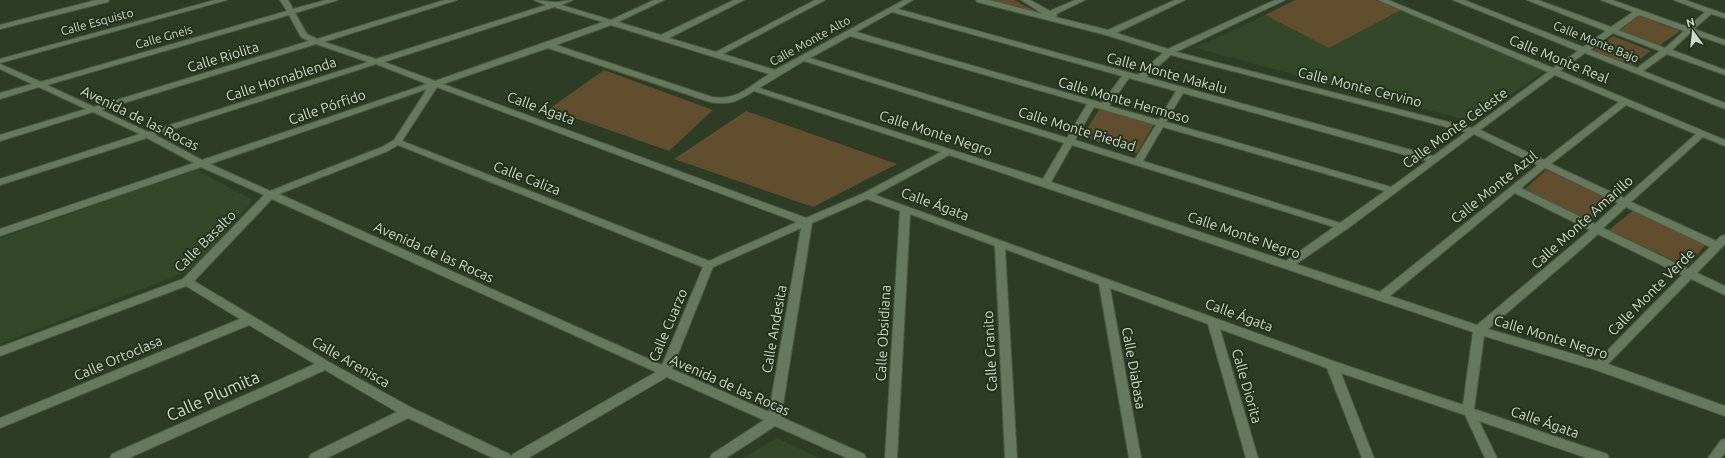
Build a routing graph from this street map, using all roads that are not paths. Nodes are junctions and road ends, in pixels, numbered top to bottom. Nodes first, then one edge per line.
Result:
1 (105, 0) edge
2 (223, 0) edge
3 (284, 0) edge
4 (334, 0) edge
5 (453, 0) edge
6 (538, 0) edge
7 (569, 0) edge
8 (660, 0) edge
9 (740, 0) edge
10 (821, 0) edge
11 (909, 0) edge
12 (980, 0) edge
13 (1025, 0) edge
14 (1081, 0) edge
15 (1181, 0) edge
16 (1281, 0) edge
17 (1382, 0) edge
18 (1457, 0) edge
19 (1531, 0) edge
20 (1605, 0) edge
21 (1678, 0) edge
22 (557, 5) junction
23 (892, 10) junction
24 (1710, 11) junction
25 (1638, 12) junction
26 (291, 13) junction
27 (1046, 15) junction
28 (1725, 16) edge
29 (612, 22) junction
30 (0, 27) edge
31 (1689, 30) junction
32 (1612, 31) junction
33 (849, 33) junction
34 (1108, 33) junction
35 (662, 38) junction
36 (318, 42) junction
37 (1725, 43) edge
38 (548, 45) junction
39 (1584, 50) junction
40 (1666, 51) junction
41 (1169, 52) junction
42 (716, 55) junction
43 (803, 58) junction
44 (0, 61) edge
45 (377, 62) junction
46 (0, 66) edge
47 (1555, 72) junction
48 (1638, 72) junction
49 (776, 73) junction
50 (1725, 73) edge
51 (1127, 75) junction
52 (1139, 78) junction
53 (40, 84) junction
54 (434, 85) junction
55 (752, 88) junction
56 (1181, 90) junction
57 (0, 96) edge
58 (1626, 101) junction
59 (1091, 104) junction
60 (1725, 106) edge
61 (1104, 107) junction
62 (92, 110) junction
63 (1160, 123) junction
64 (1474, 131) junction
65 (1703, 133) junction
66 (148, 135) junction
67 (0, 138) edge
68 (1070, 141) junction
69 (397, 142) junction
70 (1725, 143) edge
71 (948, 152) junction
72 (1434, 160) junction
73 (1138, 162) junction
74 (202, 164) junction
75 (1545, 164) junction
76 (0, 182) edge
77 (1045, 183) junction
78 (1392, 190) junction
79 (1514, 190) junction
80 (271, 194) junction
81 (867, 195) junction
82 (1624, 203) junction
83 (905, 210) junction
84 (807, 222) junction
85 (1342, 227) junction
86 (1597, 229) junction
87 (0, 233) edge
88 (1721, 242) edge
89 (1000, 243) junction
90 (709, 265) junction
91 (1287, 265) junction
92 (1690, 274) junction
93 (187, 282) junction
94 (1104, 282) junction
95 (1725, 291) edge
96 (1381, 297) junction
97 (248, 320) junction
98 (1213, 322) junction
99 (1478, 330) junction
100 (0, 352) edge
101 (325, 365) junction
102 (1332, 365) junction
103 (1599, 366) junction
104 (665, 372) junction
105 (1468, 410) junction
106 (1725, 411) edge
107 (408, 412) junction
108 (774, 420) junction
109 (0, 423) edge
110 (1725, 444) edge
111 (116, 458) edge
112 (315, 458) edge
113 (505, 458) edge
114 (517, 458) edge
115 (716, 458) edge
116 (860, 458) edge
117 (891, 458) edge
118 (1011, 458) edge
119 (1135, 458) edge
120 (1252, 458) edge
121 (1368, 458) edge
122 (1491, 458) edge
123 (1603, 458) edge
124 (1714, 458) edge

1 - 30 street
2 - 44 street, Calle Esquisto
3 - 26 street, Calle Ágata
4 - 26 street, Calle Gneis
5 - 36 street, Calle Riolita
6 - 22 street
7 - 22 street, Calle Hornablenda
8 - 29 street, Calle Pórfido
9 - 35 street
10 - 42 street
11 - 23 street, Calle Monte Alto
12 - 27 street, Calle Monte Cervino
13 - 27 street
14 - 27 street
15 - 34 street
16 - 41 street
17 - 47 street, Calle Monte Real
18 - 39 street, Calle Monte Bajo
19 - 32 street
20 - 25 street
21 - 24 street
22 - 29 street
22 - 45 street, Calle Hornablenda
23 - 33 street, Calle Monte Alto
23 - 51 street, Calle Monte Makalu
24 - 28 street
24 - 31 street
25 - 31 street
25 - 32 street, Calle Monte Celeste
26 - 36 street, Calle Ágata
26 - 53 street, Calle Gneis
27 - 34 street, Calle Monte Cervino
29 - 35 street
29 - 38 street, Calle Pórfido
31 - 37 street
31 - 40 street
32 - 39 street, Calle Monte Celeste
32 - 40 street
33 - 43 street, Calle Monte Alto
33 - 59 street, Calle Monte Hermoso
34 - 41 street, Calle Monte Cervino
35 - 42 street
36 - 45 street, Calle Ágata
36 - 62 street, Calle Riolita
38 - 54 street, Calle Pórfido
38 - 55 street, Calle Monte Alto
39 - 47 street, Calle Monte Celeste
39 - 48 street, Calle Monte Bajo
40 - 48 street
40 - 50 street
41 - 52 street
41 - 64 street, Calle Monte Cervino
42 - 49 street
43 - 49 street, Calle Monte Alto
43 - 68 street, Calle Monte Piedad
45 - 54 street, Calle Ágata
45 - 66 street, Calle Hornablenda
46 - 53 street, Avenida de las Rocas
47 - 58 street, Calle Monte Real
47 - 64 street, Calle Monte Celeste
48 - 60 street, Calle Monte Bajo
49 - 55 street, Calle Monte Alto
51 - 52 street, Calle Monte Makalu
51 - 61 street
52 - 56 street, Calle Monte Makalu
53 - 57 street, Calle Gneis
53 - 62 street, Avenida de las Rocas
54 - 69 street
54 - 74 street, Calle Pórfido
54 - 84 street, Calle Ágata
55 - 71 street, Calle Monte Negro
56 - 63 street
56 - 72 street, Calle Monte Makalu
58 - 65 street, Calle Monte Real
58 - 75 street, Calle Monte Azul
59 - 61 street, Calle Monte Hermoso
59 - 68 street
61 - 63 street, Calle Monte Hermoso
62 - 66 street, Avenida de las Rocas
62 - 67 street, Calle Riolita
63 - 73 street
63 - 78 street, Calle Monte Hermoso
64 - 72 street, Calle Monte Celeste
64 - 75 street, Calle Monte Cervino
65 - 70 street, Calle Monte Real
65 - 82 street, Calle Monte Amarillo
66 - 74 street, Avenida de las Rocas
66 - 76 street, Calle Hornablenda
68 - 73 street, Calle Monte Piedad
68 - 77 street
69 - 80 street, Calle Basalto
69 - 90 street, Calle Caliza
71 - 77 street, Calle Monte Negro
71 - 81 street
72 - 78 street, Calle Monte Celeste
73 - 85 street, Calle Monte Piedad
74 - 80 street, Avenida de las Rocas
74 - 87 street, Calle Pórfido
75 - 79 street, Calle Monte Azul
75 - 82 street, Calle Monte Cervino
77 - 91 street, Calle Monte Negro
78 - 85 street, Calle Monte Celeste
79 - 86 street
79 - 96 street, Calle Monte Azul
80 - 93 street, Calle Basalto
80 - 104 street, Avenida de las Rocas
81 - 83 street, Calle Ágata
81 - 84 street
82 - 86 street, Calle Monte Amarillo
82 - 88 street, Calle Monte Cervino
83 - 89 street, Calle Ágata
83 - 117 street, Calle Obsidiana
84 - 90 street
84 - 108 street, Calle Andesita
85 - 91 street, Calle Monte Celeste
86 - 92 street
86 - 99 street, Calle Monte Amarillo
88 - 92 street, Calle Monte Verde
89 - 94 street, Calle Ágata
89 - 118 street, Calle Granito
90 - 104 street, Calle Cuarzo
91 - 96 street, Calle Monte Negro
92 - 95 street
92 - 103 street, Calle Monte Verde
93 - 97 street, Calle Arenisca
93 - 100 street, Calle Basalto
94 - 98 street, Calle Ágata
94 - 119 street, Calle Diabasa
96 - 99 street, Calle Monte Negro
97 - 101 street, Calle Arenisca
97 - 109 street, Calle Ortoclasa
98 - 102 street, Calle Ágata
98 - 120 street, Calle Diorita
99 - 103 street, Calle Monte Negro
99 - 105 street
101 - 107 street, Calle Arenisca
101 - 111 street, Calle Plumita
102 - 105 street, Calle Ágata
102 - 121 street
103 - 106 street, Calle Monte Negro
104 - 108 street, Avenida de las Rocas
104 - 114 street, Calle Cuarzo
105 - 122 street
105 - 123 street, Calle Ágata
107 - 112 street
107 - 113 street, Calle Arenisca
108 - 115 street
108 - 116 street, Avenida de las Rocas
110 - 124 street

